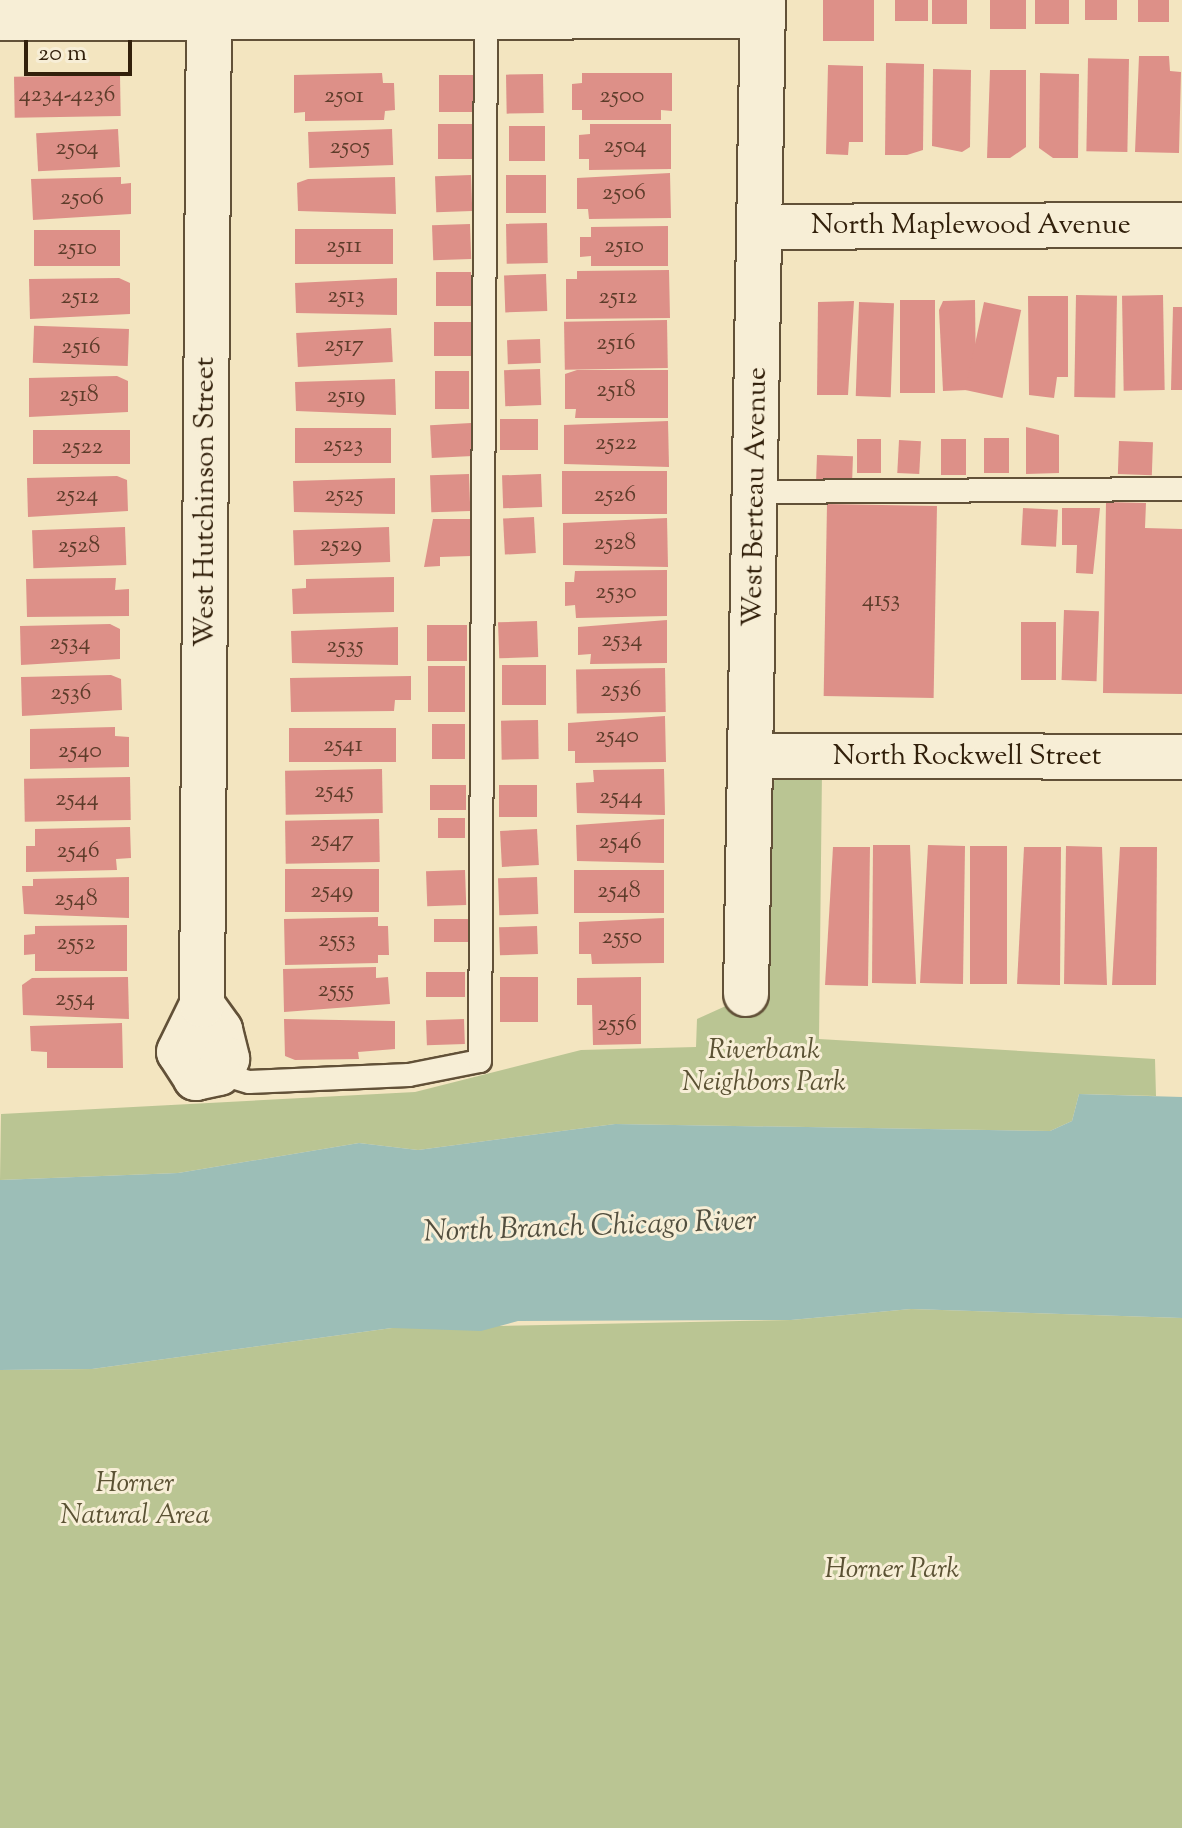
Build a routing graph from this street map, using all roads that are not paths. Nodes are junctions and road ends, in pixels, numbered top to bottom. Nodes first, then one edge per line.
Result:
1 (209, 8) edge
2 (486, 8) edge
3 (763, 8) edge
4 (0, 18) edge
5 (1182, 225) edge
6 (760, 227) junction
7 (1182, 489) edge
8 (756, 492) junction
9 (751, 756) junction
10 (1182, 757) edge
11 (746, 994) dead end
12 (219, 1073) joint

1 - 2 street
1 - 4 street
1 - 12 street, West Hutchinson Street
2 - 3 street
2 - 12 lane
3 - 6 street, West Berteau Avenue
5 - 6 street, North Maplewood Avenue
6 - 8 street, West Berteau Avenue
7 - 8 lane
8 - 9 street, West Berteau Avenue
9 - 10 street, North Rockwell Street
9 - 11 street, West Berteau Avenue

